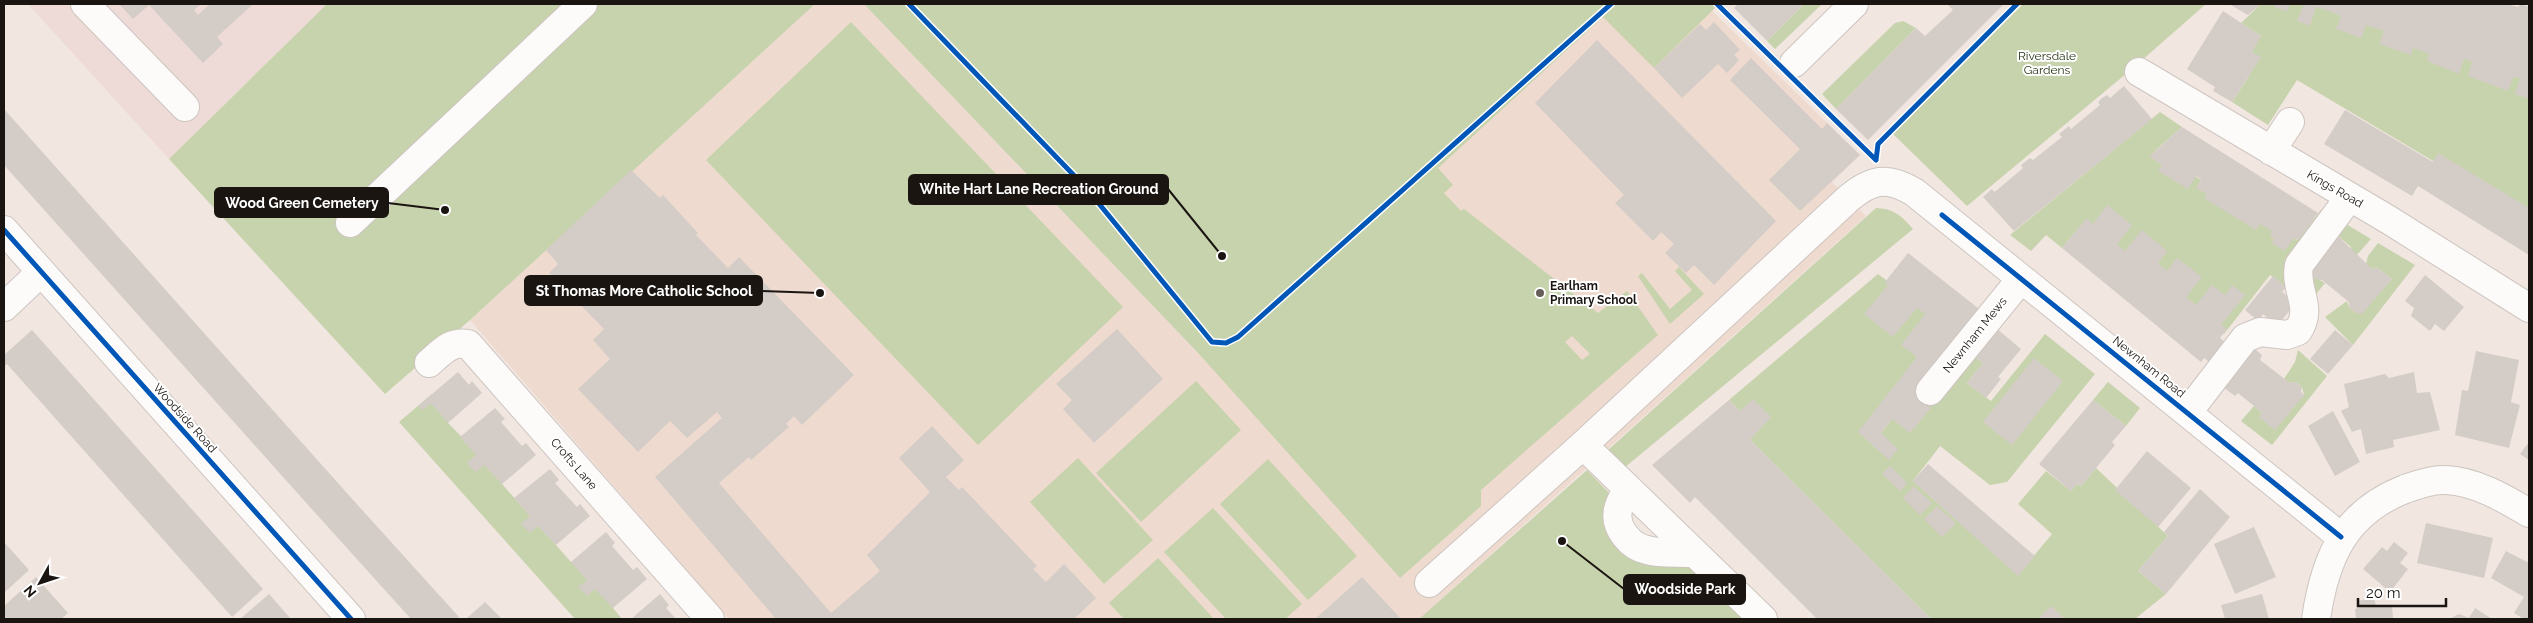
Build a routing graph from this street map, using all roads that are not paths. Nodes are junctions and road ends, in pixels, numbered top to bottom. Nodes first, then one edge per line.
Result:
1 (84, 4) edge
2 (583, 4) edge
3 (1854, 4) edge
4 (1794, 63) dead end
5 (2139, 72) dead end
6 (185, 108) dead end
7 (2290, 122) dead end
8 (2271, 151) junction
9 (2349, 198) junction
10 (350, 223) dead end
11 (4, 230) edge
12 (41, 272) junction
13 (2021, 279) junction
14 (4, 307) edge
15 (2529, 308) edge
16 (429, 363) dead end
17 (1930, 391) dead end
18 (2188, 412) junction
19 (1590, 452) junction
20 (2529, 513) edge
21 (2341, 538) junction
22 (1429, 583) dead end
23 (351, 619) edge
24 (710, 619) edge
25 (1763, 619) edge
26 (2316, 619) edge

1 - 6 street
2 - 10 street
3 - 4 street
5 - 8 street, Kings Road
7 - 8 street
8 - 9 street, Kings Road
9 - 15 street, Kings Road
9 - 18 street
11 - 12 street, Woodside Road
12 - 14 street
12 - 23 street, Woodside Road
13 - 17 street, Newnham Mews
13 - 18 street, Newnham Road
13 - 19 street, Newnham Road
16 - 24 street, Crofts Lane
18 - 21 street, Newnham Road
19 - 22 street, Newnham Road
19 - 25 street
20 - 21 street
21 - 26 street

